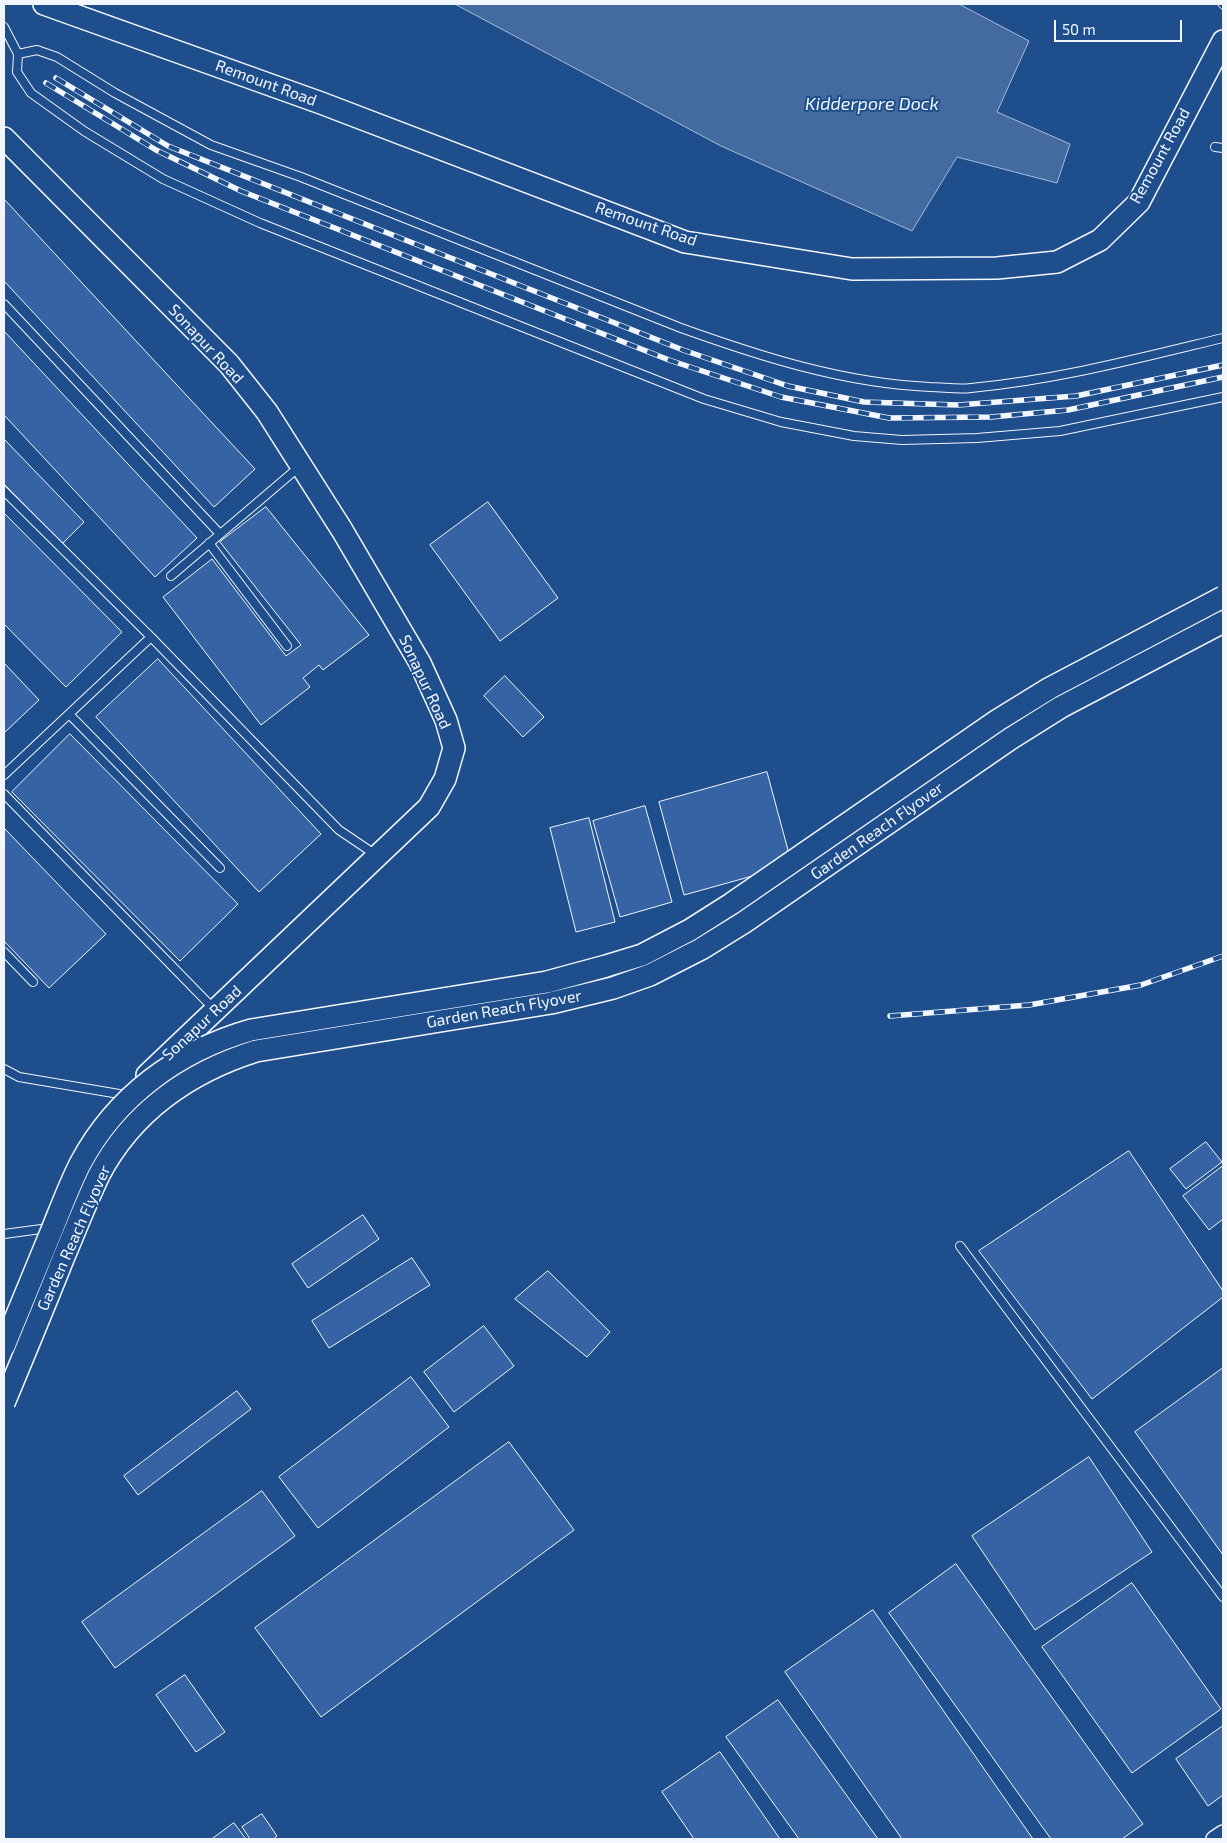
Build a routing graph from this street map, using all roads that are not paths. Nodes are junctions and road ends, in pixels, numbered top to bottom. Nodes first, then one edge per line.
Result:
1 (44, 4) edge
2 (4, 27) edge
3 (1223, 41) edge
4 (18, 54) junction
5 (4, 138) edge
6 (4, 304) edge
7 (1223, 338) edge
8 (1223, 397) edge
9 (300, 465) junction
10 (4, 491) edge
11 (220, 534) junction
12 (209, 543) junction
13 (171, 576) dead end
14 (1223, 597) edge
15 (1223, 622) edge
16 (151, 637) junction
17 (287, 646) dead end
18 (69, 714) junction
19 (4, 775) edge
20 (4, 794) edge
21 (378, 856) junction
22 (220, 868) dead end
23 (4, 952) edge
24 (33, 982) dead end
25 (216, 1011) junction
26 (4, 1069) edge
27 (125, 1095) junction
28 (64, 1224) junction
29 (4, 1234) edge
30 (960, 1246) dead end
31 (4, 1346) edge
32 (4, 1388) edge
33 (4, 1404) edge
34 (1223, 1597) edge
35 (1223, 1833) edge
36 (1214, 1839) edge

1 - 3 main road, Remount Road
2 - 4 lane
4 - 7 lane
4 - 8 lane
5 - 9 main road, Sonapur Road
6 - 11 lane
9 - 11 lane
9 - 21 main road, Sonapur Road
10 - 16 lane
11 - 12 lane
12 - 13 lane
12 - 17 lane
14 - 31 main road, Garden Reach Flyover, bridge
15 - 33 main road, Garden Reach Flyover, bridge
16 - 18 lane
16 - 21 lane
18 - 19 lane
18 - 22 lane
20 - 25 lane
21 - 25 main road, Sonapur Road
23 - 24 lane
25 - 27 main road, Sonapur Road
26 - 27 lane
27 - 28 main road, Sonapur Road
28 - 29 lane
28 - 32 main road, Sonapur Road
30 - 34 lane
35 - 36 street

